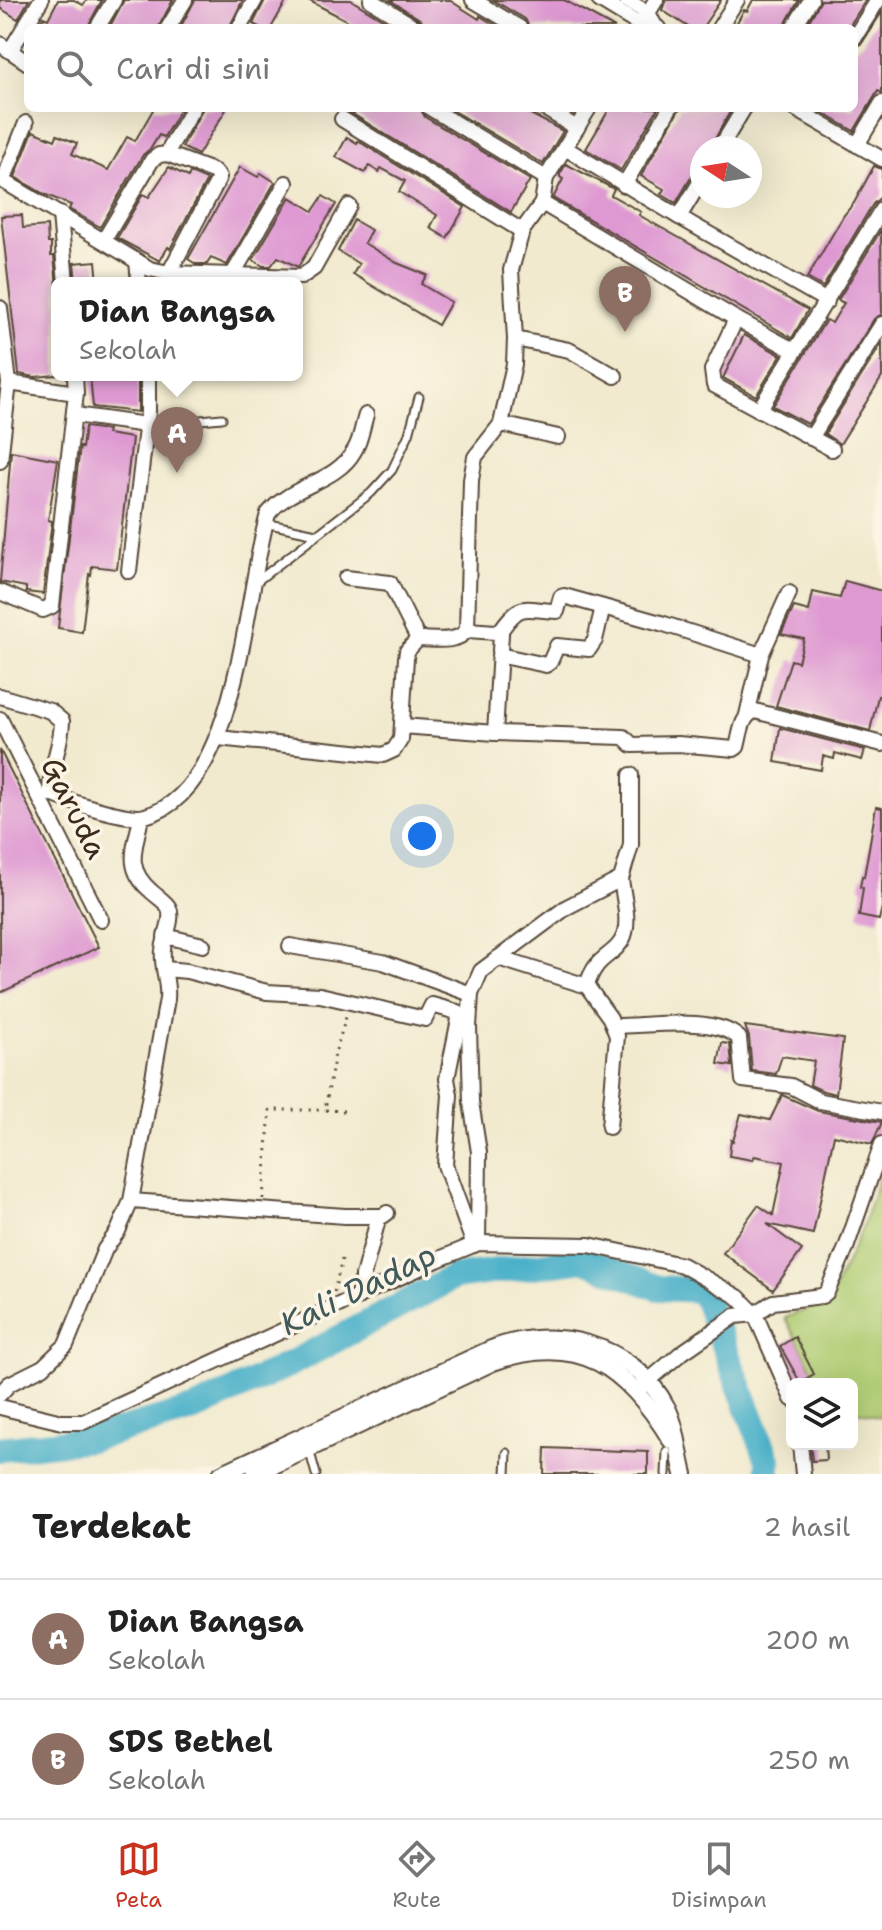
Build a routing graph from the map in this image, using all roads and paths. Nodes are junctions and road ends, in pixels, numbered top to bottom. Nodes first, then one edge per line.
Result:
1 (41, 0) edge
2 (114, 0) edge
3 (185, 0) edge
4 (255, 0) edge
5 (371, 0) edge
6 (473, 0) edge
7 (599, 0) edge
8 (626, 0) edge
9 (737, 0) edge
10 (811, 0) edge
11 (878, 0) edge
12 (649, 20) edge
13 (99, 24) edge
14 (170, 24) edge
15 (241, 24) edge
16 (410, 24) edge
17 (513, 24) edge
18 (722, 24) edge
19 (796, 24) edge
20 (858, 32) edge
21 (5, 47) edge
22 (24, 60) edge
23 (882, 103) edge
24 (191, 112) edge
25 (437, 112) edge
26 (551, 112) edge
27 (587, 112) edge
28 (668, 112) edge
29 (742, 112) edge
30 (807, 112) edge
31 (342, 119) dead end
32 (26, 123) dead end
33 (577, 128) junction
34 (727, 136) edge
35 (857, 145) junction
36 (170, 147) dead end
37 (565, 148) junction
38 (882, 159) edge
39 (546, 178) junction
40 (2, 180) edge
41 (286, 183) dead end
42 (624, 185) junction
43 (690, 199) edge
44 (542, 203) junction
45 (349, 206) dead end
46 (60, 214) junction
47 (880, 216) edge
48 (679, 217) junction
49 (522, 231) junction
50 (104, 240) junction
51 (137, 261) junction
52 (169, 273) junction
53 (233, 274) junction
54 (65, 277) edge
55 (138, 277) edge
56 (252, 277) edge
57 (301, 277) edge
58 (827, 301) junction
59 (0, 308) edge
60 (736, 319) junction
61 (882, 324) edge
62 (515, 339) junction
63 (795, 351) junction
64 (615, 376) dead end
65 (75, 381) edge
66 (148, 381) edge
67 (9, 383) junction
68 (76, 393) junction
69 (419, 397) dead end
70 (3, 410) edge
71 (759, 410) junction
72 (75, 415) junction
73 (366, 415) dead end
74 (222, 418) dead end
75 (501, 424) junction
76 (146, 425) junction
77 (558, 437) dead end
78 (811, 438) junction
79 (832, 449) dead end
80 (0, 461) edge
81 (265, 523) junction
82 (316, 534) junction
83 (129, 571) dead end
84 (346, 578) dead end
85 (254, 583) junction
86 (0, 592) edge
87 (789, 593) dead end
88 (603, 607) junction
89 (467, 630) junction
90 (499, 633) junction
91 (418, 639) junction
92 (499, 655) junction
93 (761, 655) junction
94 (0, 696) edge
95 (747, 715) junction
96 (0, 719) edge
97 (402, 726) junction
98 (495, 733) junction
99 (218, 738) junction
100 (882, 744) edge
101 (631, 775) dead end
102 (141, 818) junction
103 (621, 879) junction
104 (101, 920) dead end
105 (165, 936) junction
106 (203, 945) dead end
107 (290, 946) dead end
108 (498, 958) junction
109 (165, 969) junction
110 (587, 986) junction
111 (471, 994) junction
112 (350, 1002) junction
113 (616, 1026) junction
114 (325, 1110) junction
115 (344, 1111) dead end
116 (882, 1112) edge
117 (609, 1127) dead end
118 (882, 1144) edge
119 (131, 1201) junction
120 (262, 1209) junction
121 (476, 1244) junction
122 (342, 1259) dead end
123 (357, 1298) junction
124 (329, 1311) junction
125 (755, 1314) junction
126 (786, 1385) edge
127 (642, 1386) junction
128 (0, 1394) edge
129 (0, 1407) edge
130 (306, 1442) junction
131 (801, 1450) edge
132 (507, 1453) dead end
133 (673, 1453) junction
134 (248, 1471) edge
135 (221, 1474) edge
136 (316, 1474) edge
137 (506, 1474) edge
138 (666, 1474) edge
139 (684, 1474) edge
140 (803, 1474) edge

1 - 21 street
2 - 13 street
3 - 14 street
4 - 15 street
5 - 16 street
6 - 17 street
7 - 12 street
8 - 12 street
9 - 18 street
10 - 19 street
11 - 20 street
21 - 22 street
23 - 35 street
24 - 36 street
25 - 39 street
26 - 33 street
27 - 33 street
28 - 42 street
29 - 34 street
30 - 35 street
31 - 49 street
32 - 40 street
33 - 37 street
35 - 38 street
37 - 39 street
37 - 42 street
39 - 44 street
40 - 46 street
41 - 53 street
42 - 48 street
43 - 48 street
44 - 49 street
44 - 60 street
45 - 57 street
46 - 50 street
46 - 54 street
47 - 58 street
48 - 58 street
49 - 62 street
50 - 51 street
50 - 52 street
51 - 52 street
51 - 55 street
52 - 53 street
53 - 56 street
58 - 63 street
59 - 67 street
60 - 63 street
60 - 71 street
61 - 78 street
62 - 64 street
62 - 75 street
63 - 71 street
65 - 68 street
66 - 76 street
67 - 68 street
67 - 70 street
68 - 72 street
69 - 82 lane
70 - 80 street
71 - 78 street
72 - 76 street
72 - 86 street
73 - 81 street
74 - 76 lane
75 - 77 street
75 - 89 street
76 - 83 street
78 - 79 street
81 - 82 lane
81 - 85 street
82 - 85 lane
84 - 91 street
85 - 99 street
87 - 93 street
88 - 90 street
88 - 92 street
88 - 93 street
89 - 90 street
89 - 91 street
90 - 92 street
91 - 97 street
92 - 98 street
93 - 95 street
94 - 102 street
95 - 98 street
95 - 100 street
96 - 104 street, Garuda
97 - 98 street
97 - 99 street
99 - 102 street
101 - 103 street
102 - 105 street
103 - 108 street
103 - 110 street
105 - 106 street
105 - 109 street
107 - 111 street
108 - 110 street
108 - 111 street
109 - 112 street
109 - 119 street
110 - 113 street
111 - 121 street
112 - 114 path
112 - 121 street
113 - 116 street
113 - 117 street
114 - 115 path
114 - 120 path
118 - 125 street
119 - 120 street
119 - 128 street
120 - 123 street
121 - 123 street
121 - 125 street
122 - 124 path
123 - 124 street
124 - 129 street
125 - 126 street
125 - 127 street
127 - 130 street
127 - 133 street
130 - 134 street
130 - 136 lane
131 - 140 street
132 - 137 lane
133 - 138 lane
133 - 139 street
134 - 135 street

